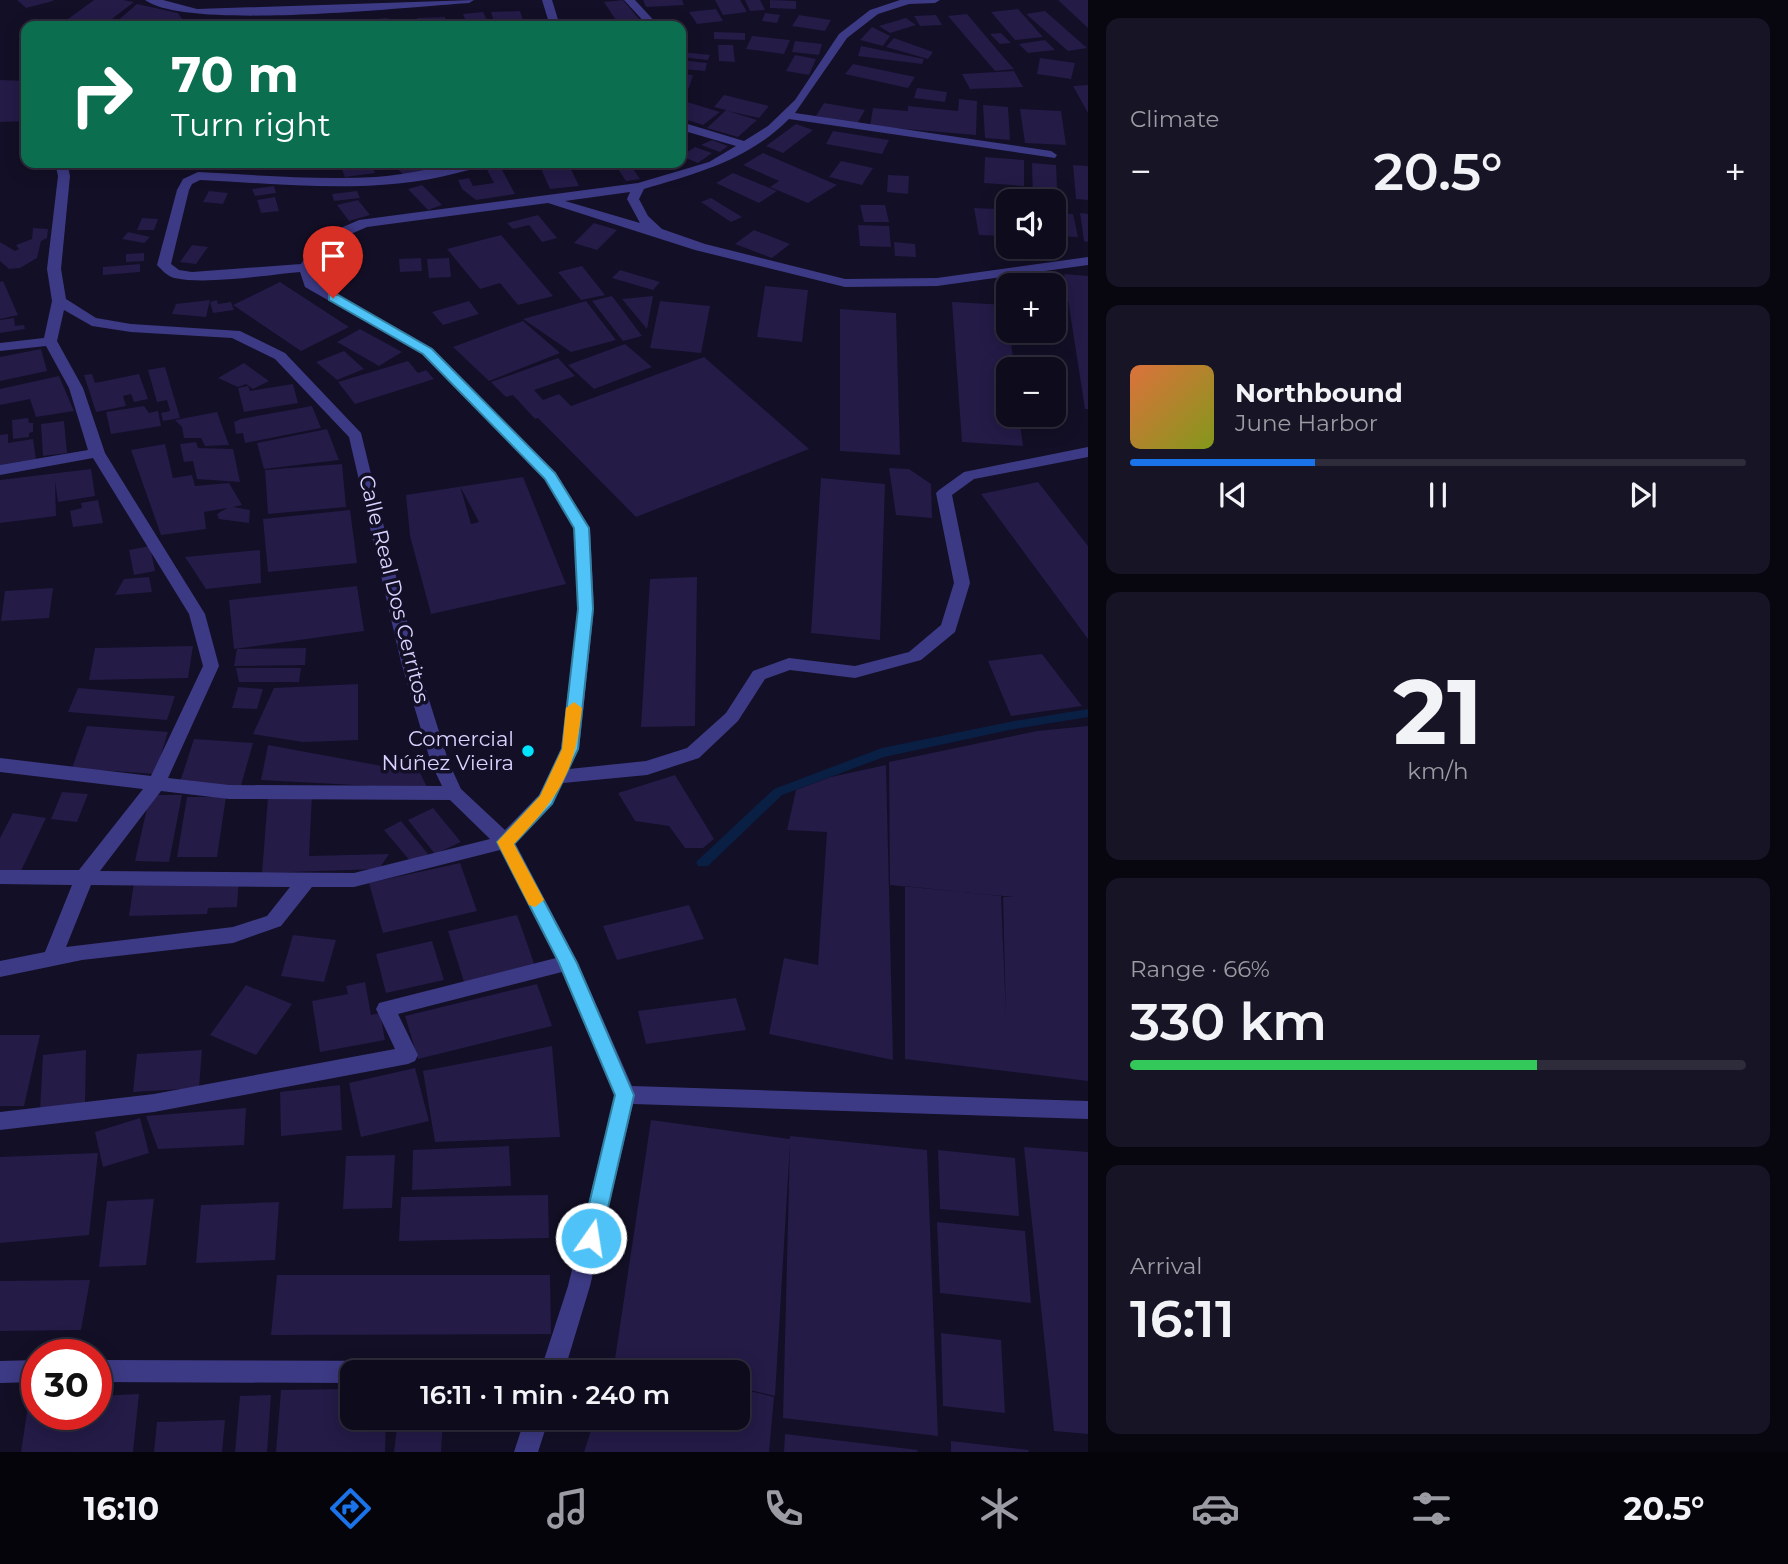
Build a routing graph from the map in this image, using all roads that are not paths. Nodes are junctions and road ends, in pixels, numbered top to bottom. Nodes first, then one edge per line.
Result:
1 (150, 0) edge
2 (262, 0) edge
3 (469, 0) edge
4 (548, 0) edge
5 (629, 0) edge
6 (935, 0) edge
7 (907, 1) edge
8 (253, 12) junction
9 (247, 21) edge
10 (554, 21) edge
11 (649, 21) edge
12 (786, 115) junction
13 (686, 127) edge
14 (746, 145) junction
15 (1051, 155) dead end
16 (62, 168) edge
17 (465, 168) edge
18 (639, 187) junction
19 (547, 199) junction
20 (657, 232) junction
21 (1088, 261) edge
22 (304, 268) junction
23 (59, 301) junction
24 (50, 341) junction
25 (0, 347) edge
26 (1088, 452) edge
27 (97, 453) junction
28 (0, 470) edge
29 (0, 765) edge
30 (557, 777) junction
31 (155, 786) junction
32 (454, 793) junction
33 (505, 842) junction
34 (0, 877) edge
35 (84, 878) junction
36 (307, 879) junction
37 (52, 958) junction
38 (568, 963) junction
39 (0, 969) edge
40 (625, 1095) junction
41 (1088, 1110) edge
42 (0, 1121) edge
43 (556, 1360) edge
44 (21, 1371) edge
45 (112, 1371) edge
46 (0, 1372) edge
47 (340, 1372) edge
48 (533, 1430) edge
49 (526, 1452) edge

1 - 8 street
2 - 8 street
3 - 8 street
4 - 10 street
5 - 11 street
6 - 7 street
7 - 12 street
8 - 9 street
12 - 14 street
12 - 15 street
13 - 14 street
14 - 18 street
16 - 23 street
17 - 22 street
18 - 19 street
18 - 20 street
19 - 20 street
19 - 22 street
20 - 21 street
22 - 30 street
23 - 24 street
23 - 32 street, Calle Real Dos Cerritos
24 - 25 street
24 - 27 street
26 - 30 street
27 - 28 street
27 - 31 street
29 - 31 street
30 - 33 street
31 - 32 street
31 - 35 street
32 - 33 street, Calle Real Dos Cerritos
33 - 36 street
33 - 38 street, Calle Real Dos Cerritos
34 - 35 street
35 - 36 street
35 - 37 street
36 - 37 street
37 - 39 street
38 - 40 street, Calle Real Dos Cerritos
38 - 42 street
40 - 41 street
40 - 43 street
44 - 46 street
45 - 47 street
48 - 49 street

